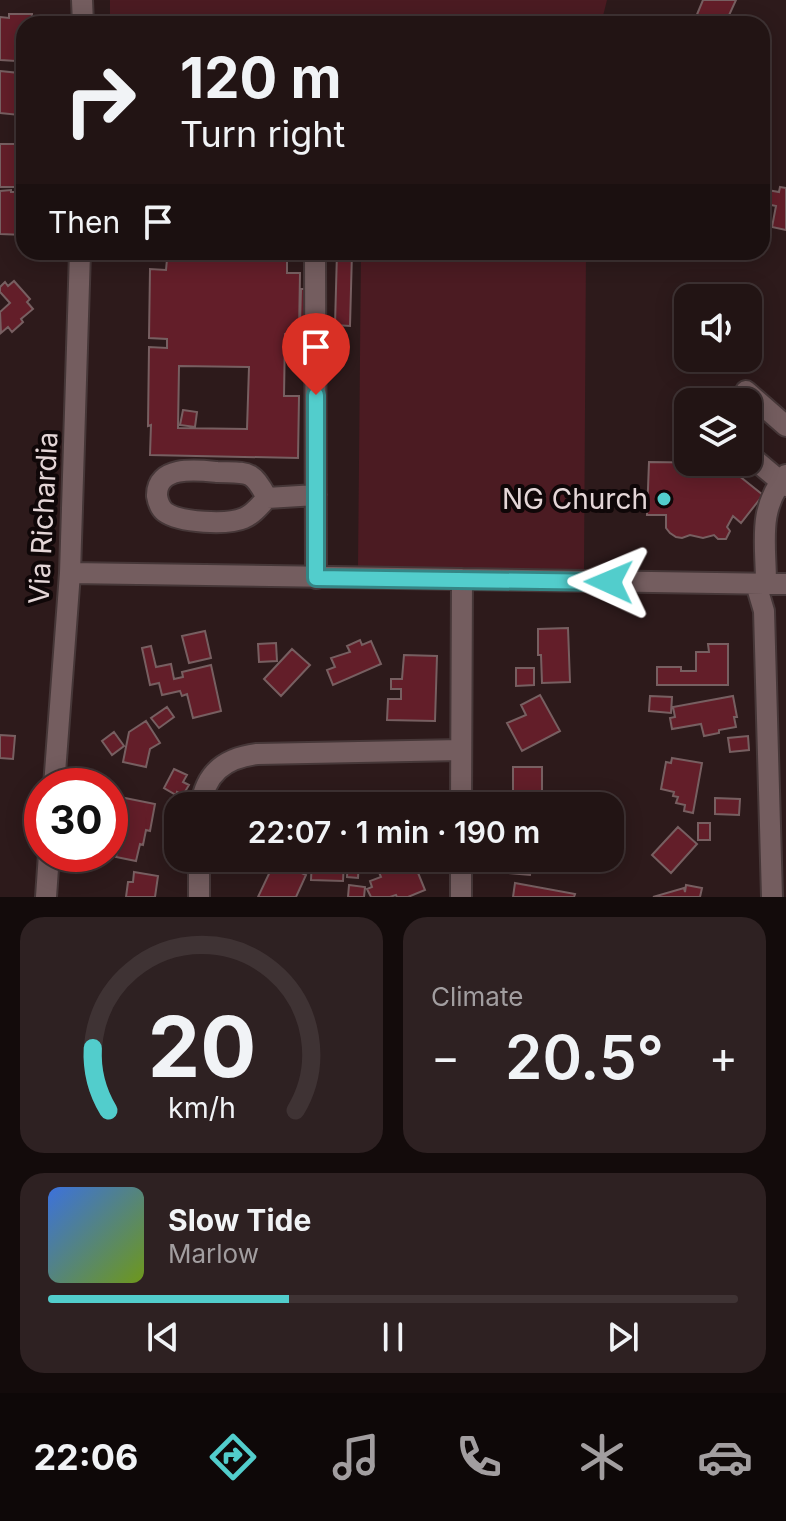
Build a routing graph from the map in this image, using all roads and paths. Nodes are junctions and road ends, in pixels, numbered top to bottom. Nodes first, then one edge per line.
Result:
1 (80, 260) edge
2 (315, 260) edge
3 (762, 405) edge
4 (786, 426) edge
5 (762, 464) edge
6 (784, 481) edge
7 (316, 495) junction
8 (267, 498) junction
9 (70, 573) junction
10 (316, 578) junction
11 (462, 579) junction
12 (769, 584) edge
13 (777, 748) edge
14 (461, 750) junction
15 (55, 768) edge
16 (204, 792) edge
17 (461, 792) edge
18 (48, 872) edge
19 (199, 872) edge
20 (461, 872) edge
21 (46, 897) edge
22 (199, 897) edge
23 (461, 897) edge
24 (772, 897) edge

1 - 9 street, Via Richardia
2 - 7 street
3 - 4 street
5 - 6 street
6 - 12 street
7 - 8 street
7 - 10 street
8 - 8 street
9 - 10 street
9 - 15 street, Via Richardia
10 - 11 street
11 - 12 street
11 - 14 street
12 - 13 street
13 - 24 street
14 - 16 street
14 - 17 street
18 - 21 street
19 - 22 street
20 - 23 street

